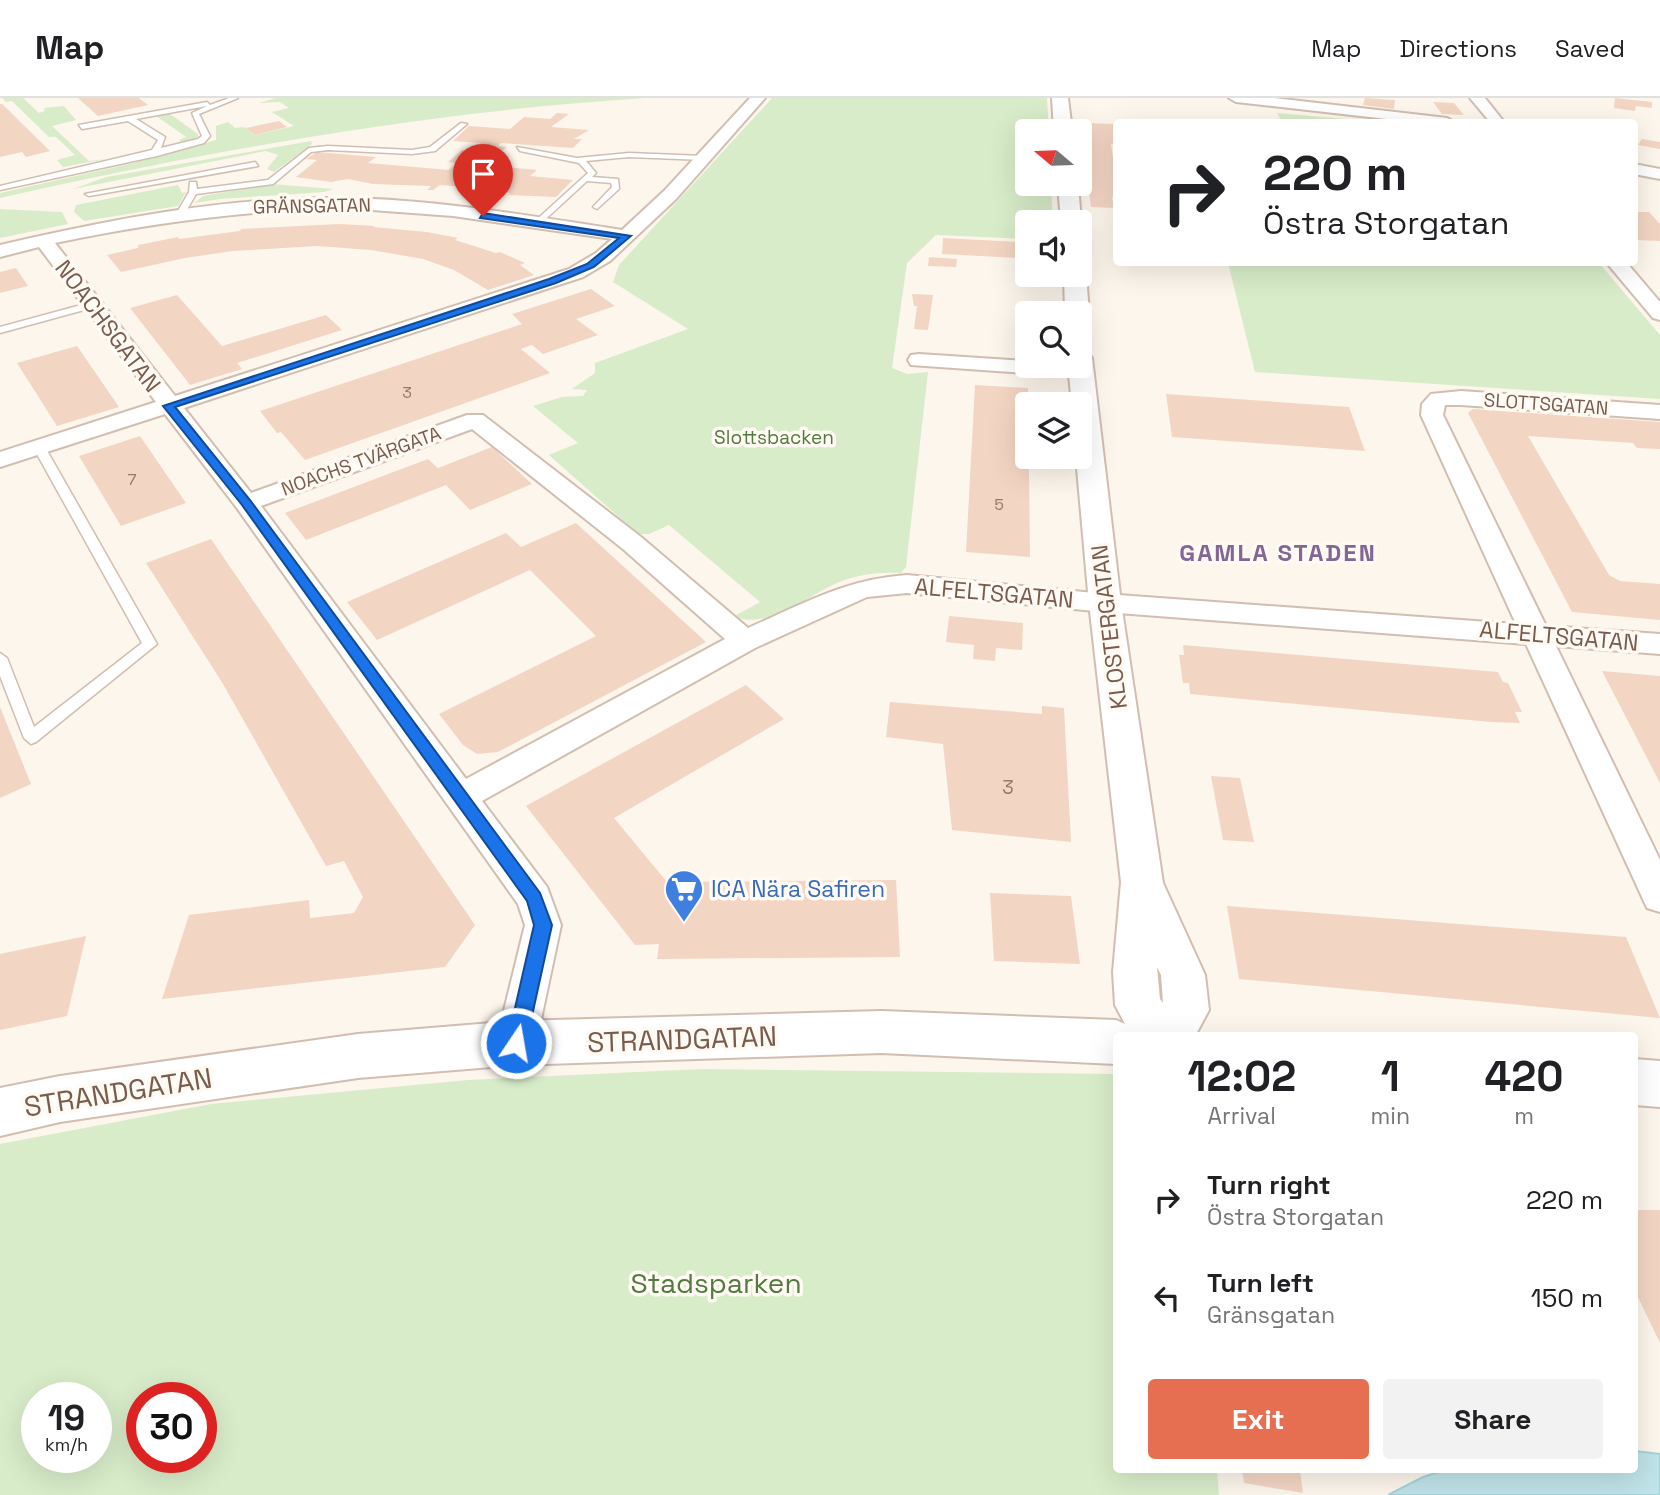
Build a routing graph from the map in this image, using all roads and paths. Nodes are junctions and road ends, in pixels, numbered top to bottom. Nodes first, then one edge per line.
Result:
1 (235, 98) edge
2 (758, 98) edge
3 (1060, 98) edge
4 (1236, 98) edge
5 (1477, 98) edge
6 (1258, 99) edge
7 (216, 103) junction
8 (129, 118) junction
9 (1062, 119) edge
10 (1422, 119) edge
11 (1494, 119) edge
12 (463, 124) dead end
13 (82, 127) dead end
14 (520, 149) dead end
15 (154, 154) junction
16 (704, 158) junction
17 (578, 160) junction
18 (256, 164) dead end
19 (1638, 170) edge
20 (188, 174) junction
21 (1660, 174) edge
22 (585, 179) junction
23 (0, 188) edge
24 (193, 192) junction
25 (89, 194) dead end
26 (597, 207) dead end
27 (179, 216) junction
28 (537, 223) junction
29 (627, 236) junction
30 (43, 240) junction
31 (0, 251) edge
32 (1618, 266) edge
33 (1633, 283) junction
34 (1660, 288) edge
35 (92, 305) junction
36 (1660, 314) edge
37 (0, 330) edge
38 (919, 360) dead end
39 (1015, 363) edge
40 (1081, 378) edge
41 (169, 406) junction
42 (1660, 412) edge
43 (39, 447) junction
44 (0, 460) edge
45 (246, 503) junction
46 (1105, 603) junction
47 (1536, 633) junction
48 (745, 641) junction
49 (1660, 644) edge
50 (0, 658) edge
51 (461, 797) junction
52 (1142, 882) junction
53 (1660, 897) edge
54 (1157, 1032) edge
55 (1172, 1032) edge
56 (1113, 1042) edge
57 (516, 1043) junction
58 (1638, 1082) edge
59 (1660, 1084) edge
60 (0, 1112) edge

1 - 7 lane
2 - 16 street
3 - 9 street
4 - 6 street
5 - 11 street
6 - 10 street
7 - 8 lane
7 - 15 lane
8 - 13 lane
8 - 15 lane
12 - 24 lane
14 - 17 lane
15 - 23 lane
16 - 17 lane
16 - 29 street
17 - 22 lane
18 - 20 lane
19 - 21 street
20 - 24 lane
20 - 25 lane
22 - 26 lane
22 - 28 lane
24 - 27 lane
27 - 28 street, GRÄNSGATAN
27 - 30 street, GRÄNSGATAN
28 - 29 street, GRÄNSGATAN
29 - 41 street
30 - 31 street, GRÄNSGATAN
30 - 35 street, NOACHSGATAN
32 - 33 street
33 - 34 street
33 - 36 street
35 - 37 lane
35 - 41 street, NOACHSGATAN
38 - 39 street, KLOSTERGATAN
40 - 46 street, KLOSTERGATAN
41 - 43 street
41 - 45 street, NOACHSGATAN
42 - 47 street, SLOTTSGATAN
43 - 44 street
43 - 50 lane
45 - 48 street, NOACHS TVÄRGATA
45 - 51 street, NOACHSGATAN
46 - 47 street, ALFELTSGATAN
46 - 48 street, ALFELTSGATAN
46 - 52 street, KLOSTERGATAN
47 - 49 street, ALFELTSGATAN
47 - 53 street
48 - 51 street, ALFELTSGATAN
51 - 57 street, NOACHSGATAN
52 - 54 street, KLOSTERGATAN
52 - 55 street, KLOSTERGATAN
56 - 57 street, STRANDGATAN
57 - 60 street, STRANDGATAN
58 - 59 street

